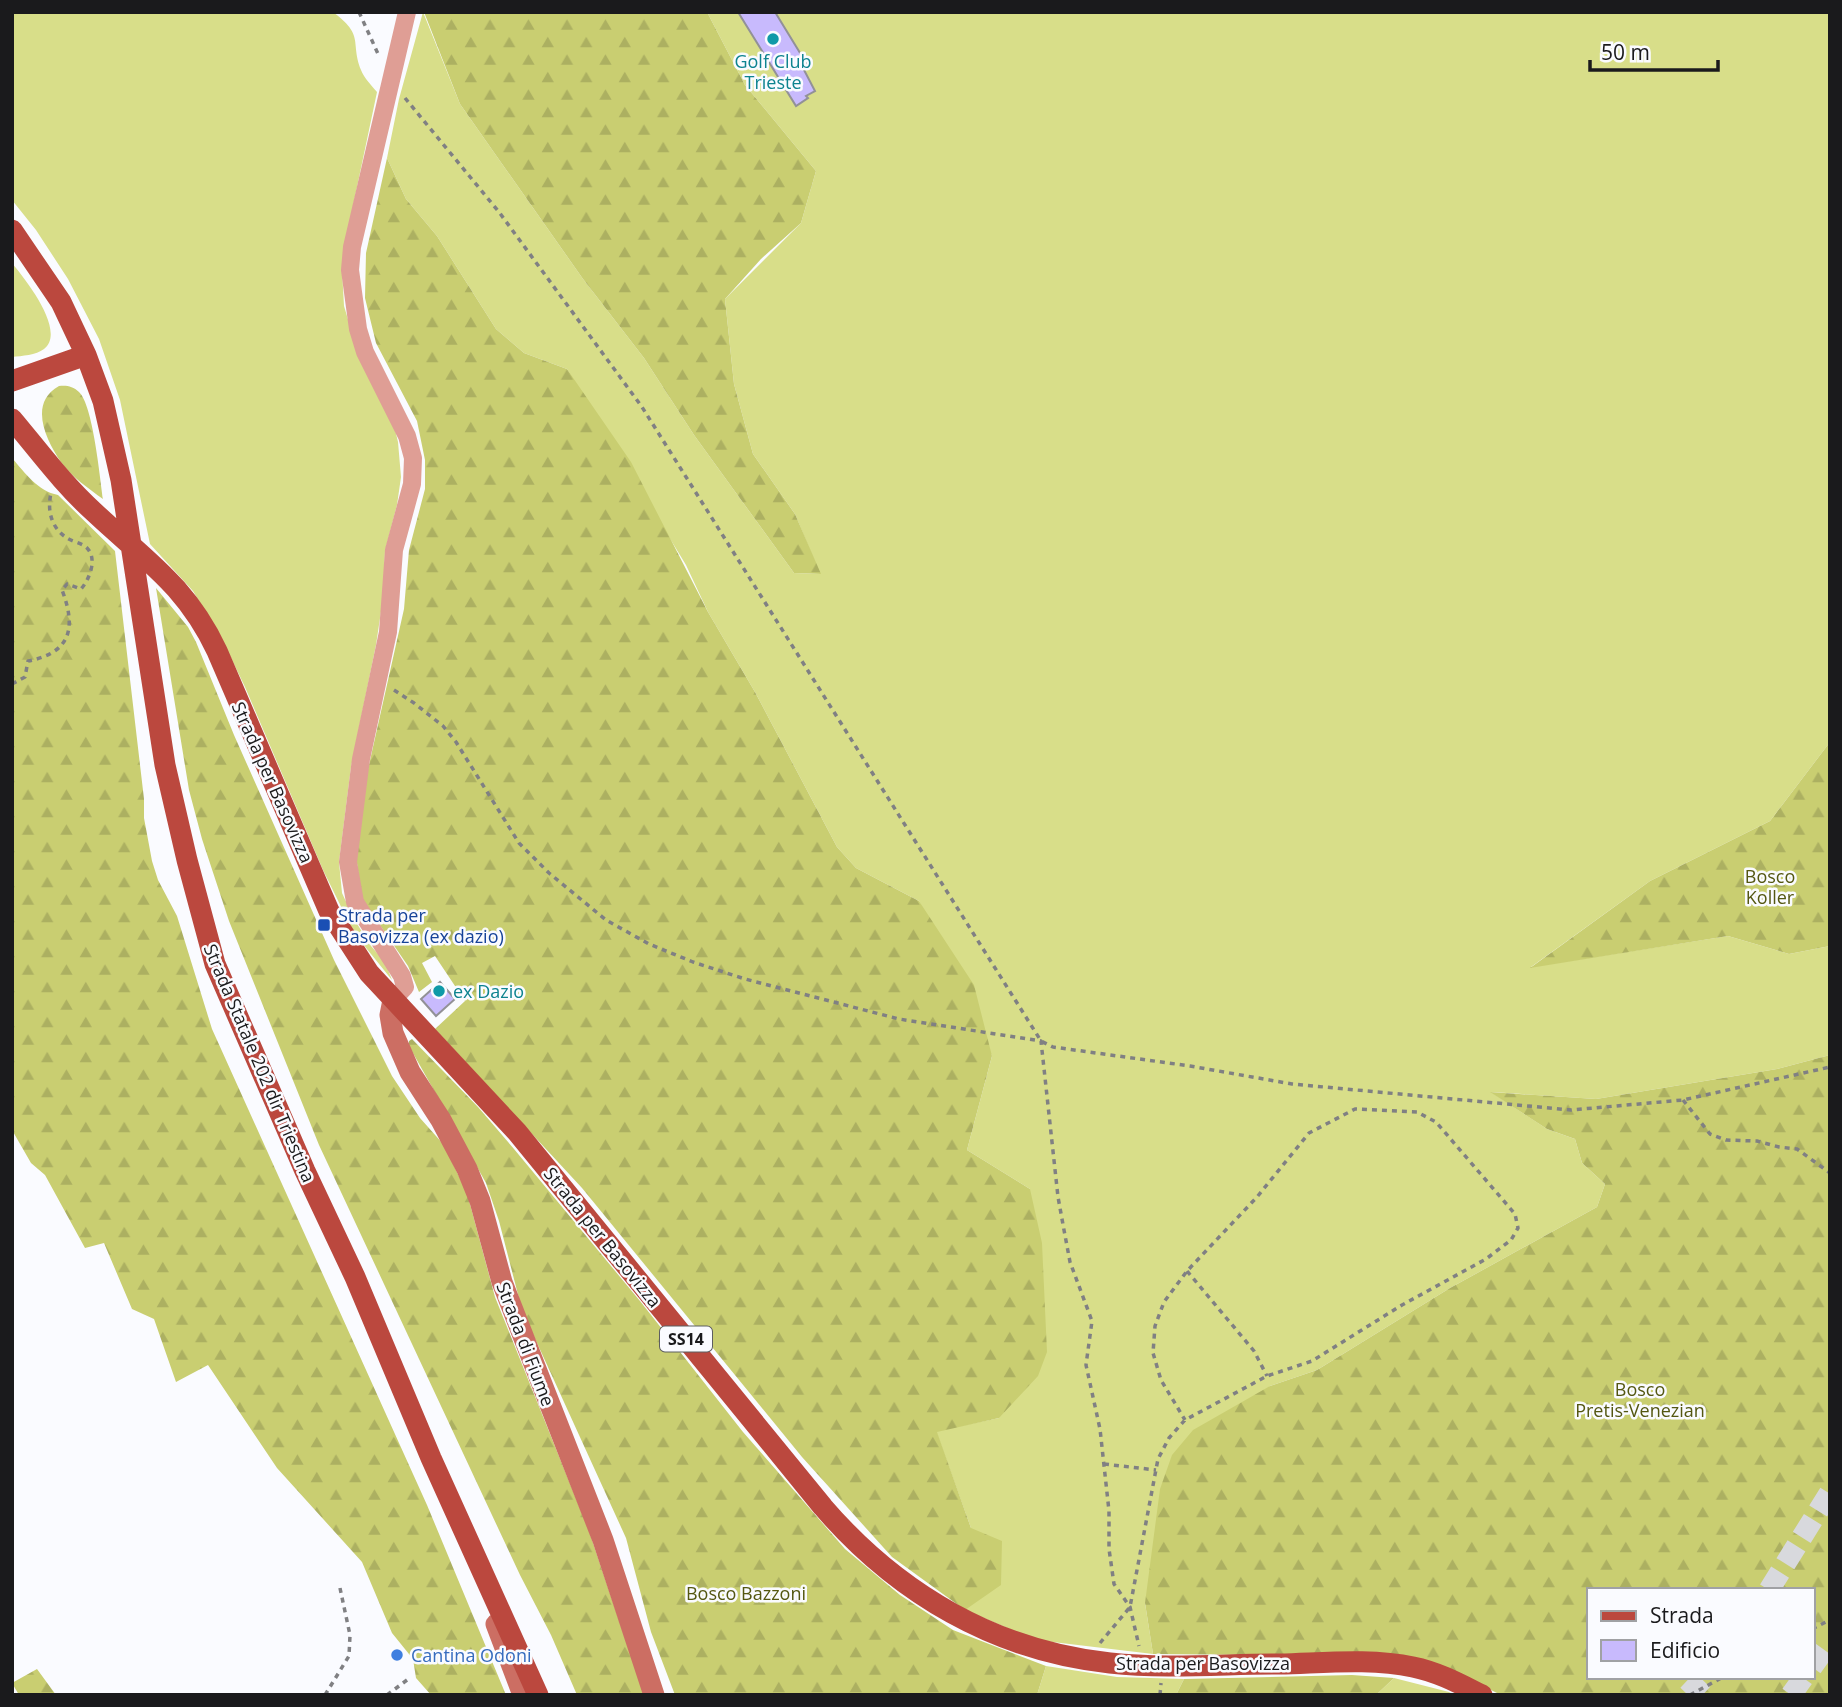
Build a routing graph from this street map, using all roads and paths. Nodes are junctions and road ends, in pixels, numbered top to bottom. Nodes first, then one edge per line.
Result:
1 (359, 12) edge
2 (407, 12) edge
3 (390, 81) junction
4 (12, 230) edge
5 (86, 355) junction
6 (12, 381) edge
7 (12, 419) edge
8 (62, 480) junction
9 (376, 679) junction
10 (12, 684) edge
11 (393, 1000) junction
12 (1041, 1041) junction
13 (1830, 1067) edge
14 (1683, 1100) junction
15 (1830, 1173) edge
16 (1187, 1271) junction
17 (1267, 1376) junction
18 (1185, 1420) junction
19 (1104, 1464) junction
20 (1156, 1470) junction
21 (440, 1479) junction
22 (340, 1588) dead end
23 (1130, 1607) junction
24 (1830, 1619) edge
25 (1814, 1628) edge
26 (522, 1655) junction
27 (1082, 1659) junction
28 (1138, 1665) junction
29 (411, 1678) dead end
30 (1719, 1679) edge
31 (325, 1695) edge
32 (387, 1695) edge
33 (523, 1695) edge
34 (538, 1695) edge
35 (546, 1695) edge
36 (654, 1695) edge
37 (1482, 1695) edge
38 (1690, 1695) edge

1 - 3 path
2 - 3 street
3 - 9 street
3 - 12 path
4 - 5 main road, Strada Statale 202 dir Triestina
5 - 6 main road
5 - 21 main road, Strada Statale 202 dir Triestina
7 - 8 main road, Strada per Basovizza / SS14
8 - 10 path
8 - 11 main road, Strada per Basovizza / SS14
9 - 11 street
9 - 12 path
11 - 27 main road, Strada per Basovizza / SS14
11 - 36 street, Strada di Fiume
12 - 14 path
12 - 19 path
13 - 14 path
14 - 15 path
16 - 17 path
16 - 17 path
16 - 18 path
17 - 18 path
18 - 20 path
19 - 20 path
19 - 23 path
20 - 23 path
21 - 26 main road, Strada Statale 202 dir Triestina
21 - 33 street
22 - 31 path
23 - 27 path
23 - 28 path
24 - 25 path
26 - 34 main road, Strada Statale 202 dir Triestina
26 - 35 street
27 - 28 main road, Strada per Basovizza / SS14
28 - 37 main road, Strada per Basovizza / SS14
29 - 32 path
30 - 38 path

